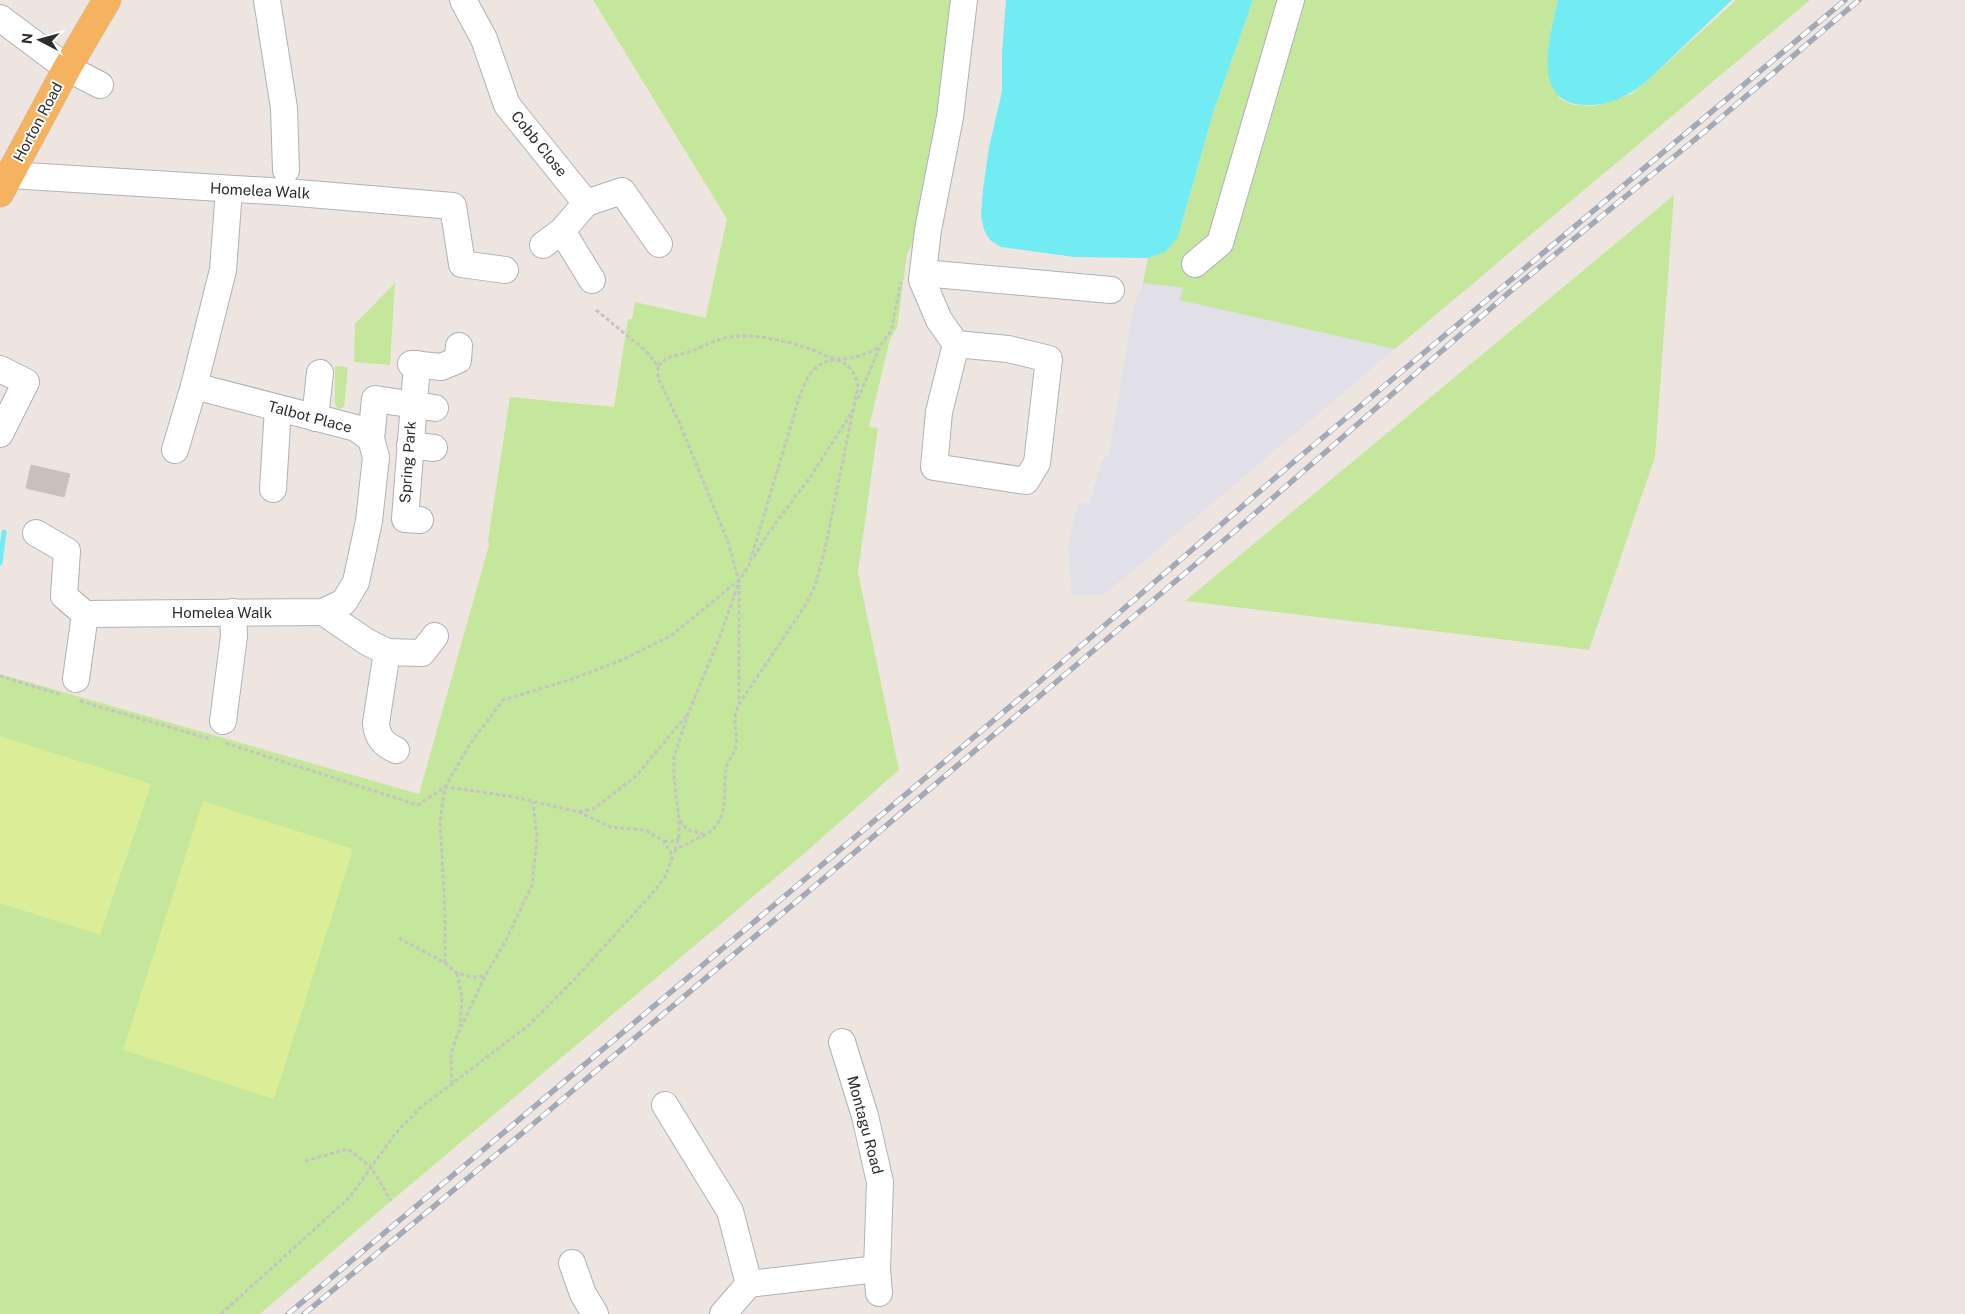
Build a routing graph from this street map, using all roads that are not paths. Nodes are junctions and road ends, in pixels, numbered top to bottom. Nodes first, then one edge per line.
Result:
1 (107, 0) edge
2 (267, 0) edge
3 (463, 0) edge
4 (964, 0) edge
5 (1291, 0) edge
6 (0, 18) edge
7 (68, 68) junction
8 (100, 85) dead end
9 (286, 170) dead end
10 (5, 184) edge
11 (228, 190) junction
12 (586, 203) junction
13 (659, 244) dead end
14 (1195, 264) dead end
15 (505, 270) dead end
16 (922, 276) junction
17 (592, 280) dead end
18 (1111, 290) dead end
19 (956, 344) junction
20 (459, 346) dead end
21 (0, 369) edge
22 (320, 373) dead end
23 (194, 386) junction
24 (424, 406) junction
25 (278, 408) junction
26 (315, 418) junction
27 (0, 434) edge
28 (371, 439) junction
29 (175, 450) dead end
30 (273, 489) dead end
31 (412, 520) dead end
32 (369, 521) joint
33 (36, 533) dead end
34 (233, 612) junction
35 (323, 612) junction
36 (85, 614) junction
37 (435, 636) dead end
38 (387, 652) junction
39 (73, 692) road end
40 (219, 730) road end
41 (396, 750) dead end
42 (842, 1042) dead end
43 (665, 1105) dead end
44 (572, 1264) dead end
45 (749, 1284) junction
46 (595, 1314) edge
47 (723, 1314) edge

1 - 7 main road, Horton Road
2 - 9 street
3 - 12 street, Cobb Close
4 - 16 street
5 - 14 street
6 - 7 street
7 - 8 street
7 - 10 main road, Horton Road
10 - 11 street, Homelea Walk
11 - 15 street, Homelea Walk
11 - 23 street
12 - 13 street
12 - 17 street
16 - 18 street
16 - 19 street
19 - 19 street
20 - 24 street, Spring Park
21 - 27 street
22 - 26 street
23 - 25 street, Talbot Place
23 - 29 street
24 - 28 street, Spring Park
24 - 31 street, Spring Park
25 - 26 street, Talbot Place
25 - 30 street
26 - 28 street, Talbot Place
28 - 32 street, Talbot Place
32 - 35 street, Homelea Walk
33 - 36 street
34 - 35 street, Homelea Walk
34 - 36 street, Homelea Walk
34 - 40 street
35 - 38 street
36 - 39 street
37 - 38 street
38 - 41 street
42 - 45 street, Montagu Road
43 - 45 street
44 - 46 street
45 - 47 street

